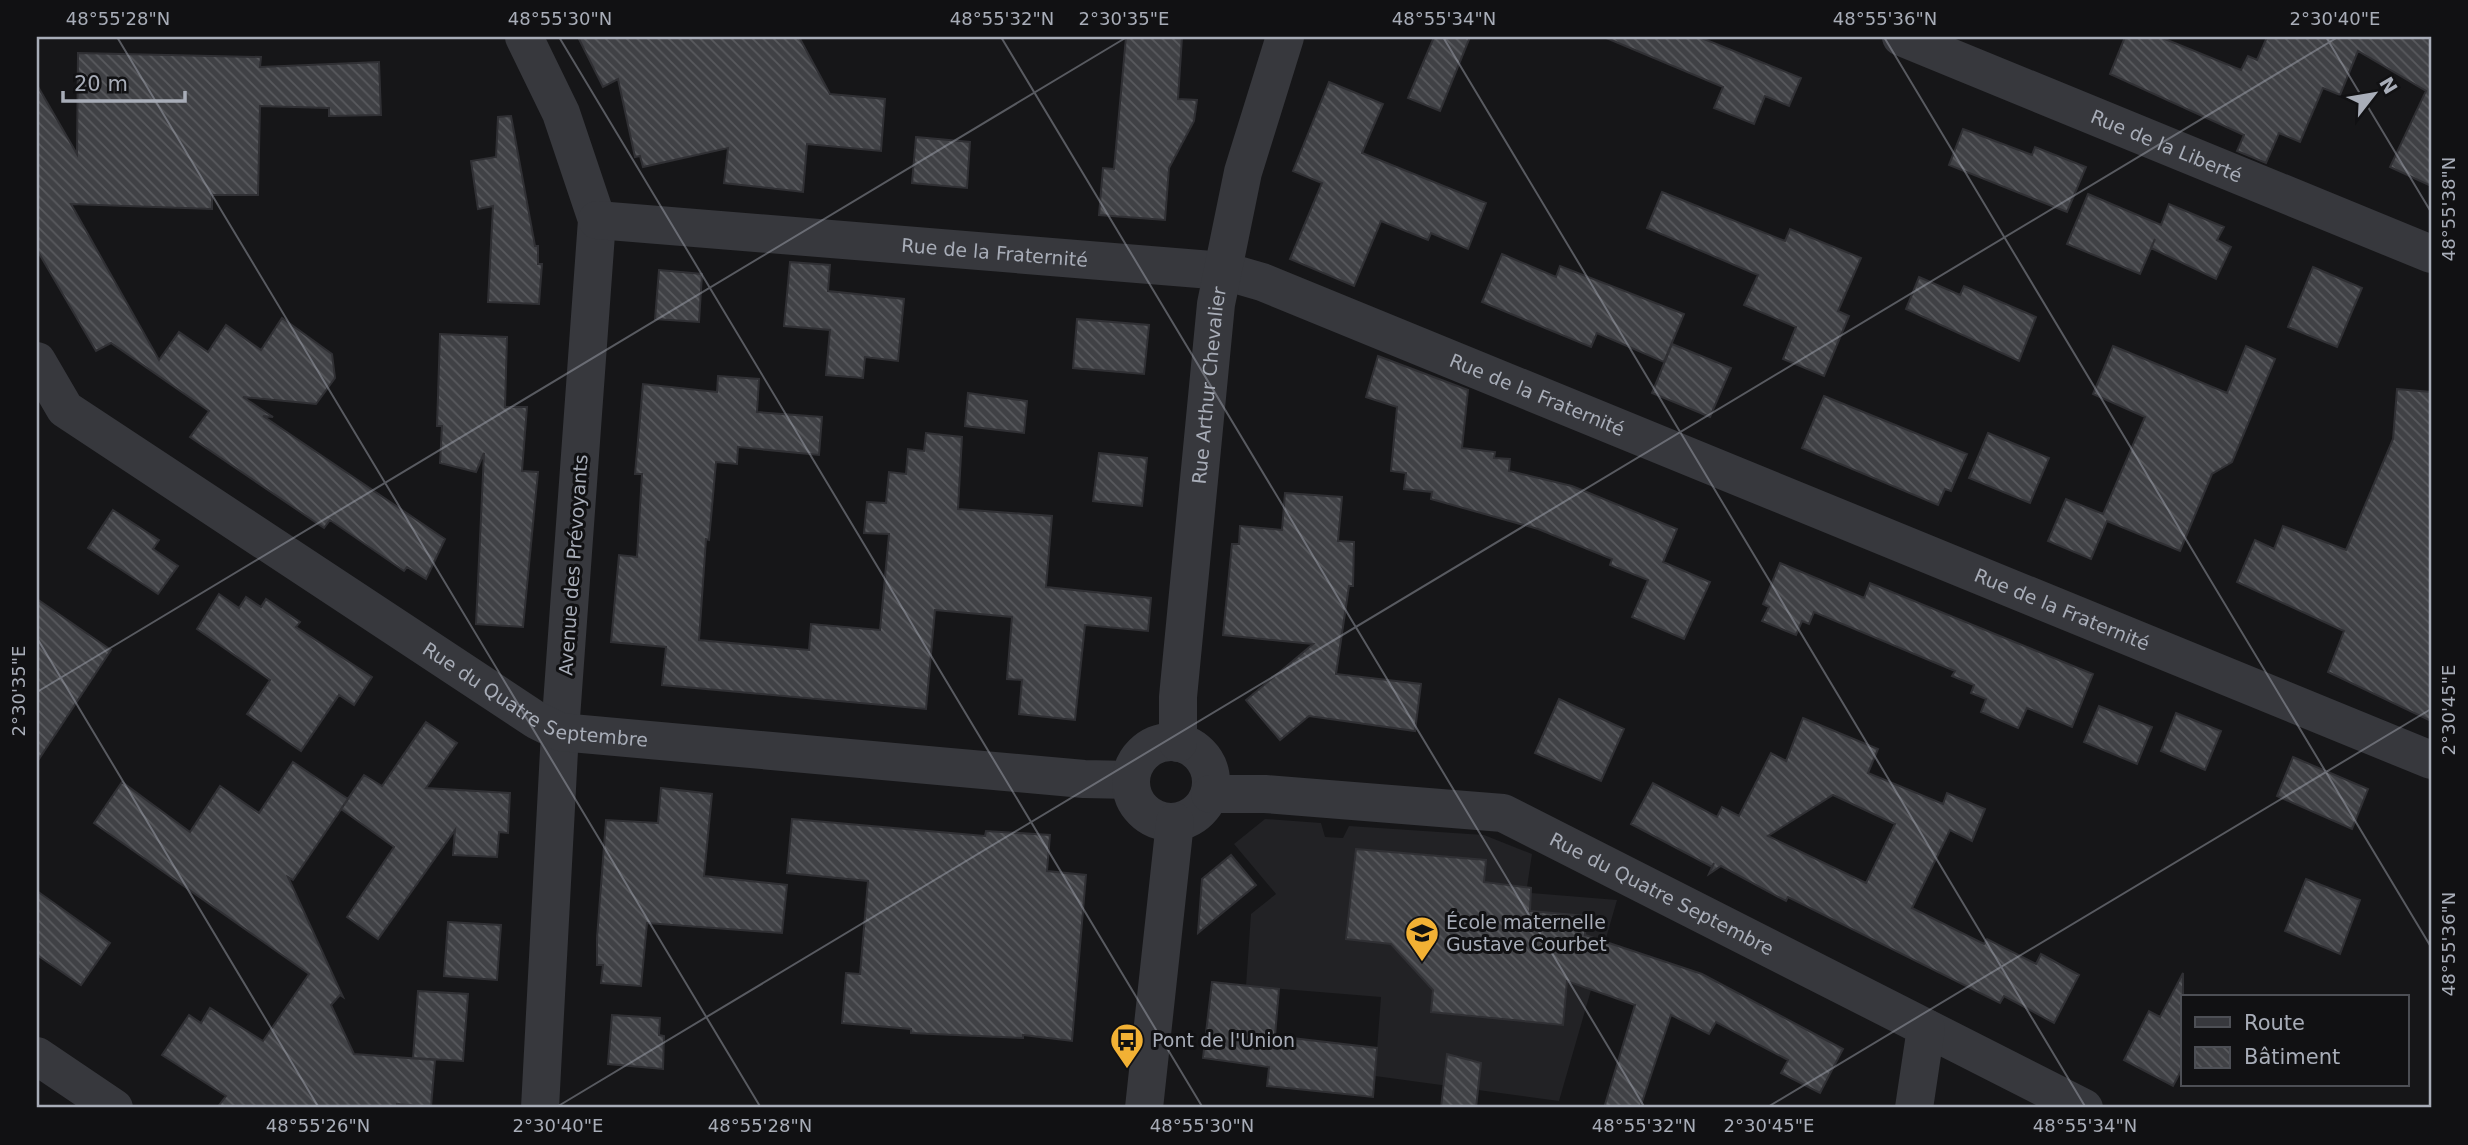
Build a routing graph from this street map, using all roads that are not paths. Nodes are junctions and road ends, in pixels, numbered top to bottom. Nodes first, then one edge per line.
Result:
1 (524, 37) edge
2 (1285, 37) edge
3 (1901, 37) edge
4 (597, 220) junction
5 (2431, 254) edge
6 (1224, 271) junction
7 (37, 361) edge
8 (560, 732) junction
9 (1178, 743) junction
10 (2431, 760) edge
11 (1131, 780) junction
12 (1210, 794) junction
13 (1175, 822) junction
14 (1926, 1028) junction
15 (37, 1056) edge
16 (114, 1108) edge
17 (540, 1108) edge
18 (1144, 1108) edge
19 (1914, 1108) edge
20 (2084, 1108) edge

1 - 4 street, Avenue des Prévoyants
2 - 6 street, Rue Arthur Chevalier
3 - 5 street, Rue de la Liberté
4 - 6 street, Rue de la Fraternité
4 - 8 street, Avenue des Prévoyants
6 - 9 street, Rue Arthur Chevalier
6 - 10 street, Rue de la Fraternité
7 - 8 street, Rue du Quatre Septembre
8 - 11 street, Rue du Quatre Septembre
8 - 17 street, Avenue des Prévoyants
9 - 11 street
9 - 12 street
11 - 13 street
12 - 13 street
12 - 14 street, Rue du Quatre Septembre
13 - 18 street
14 - 19 street
14 - 20 street, Rue du Quatre Septembre
15 - 16 street

